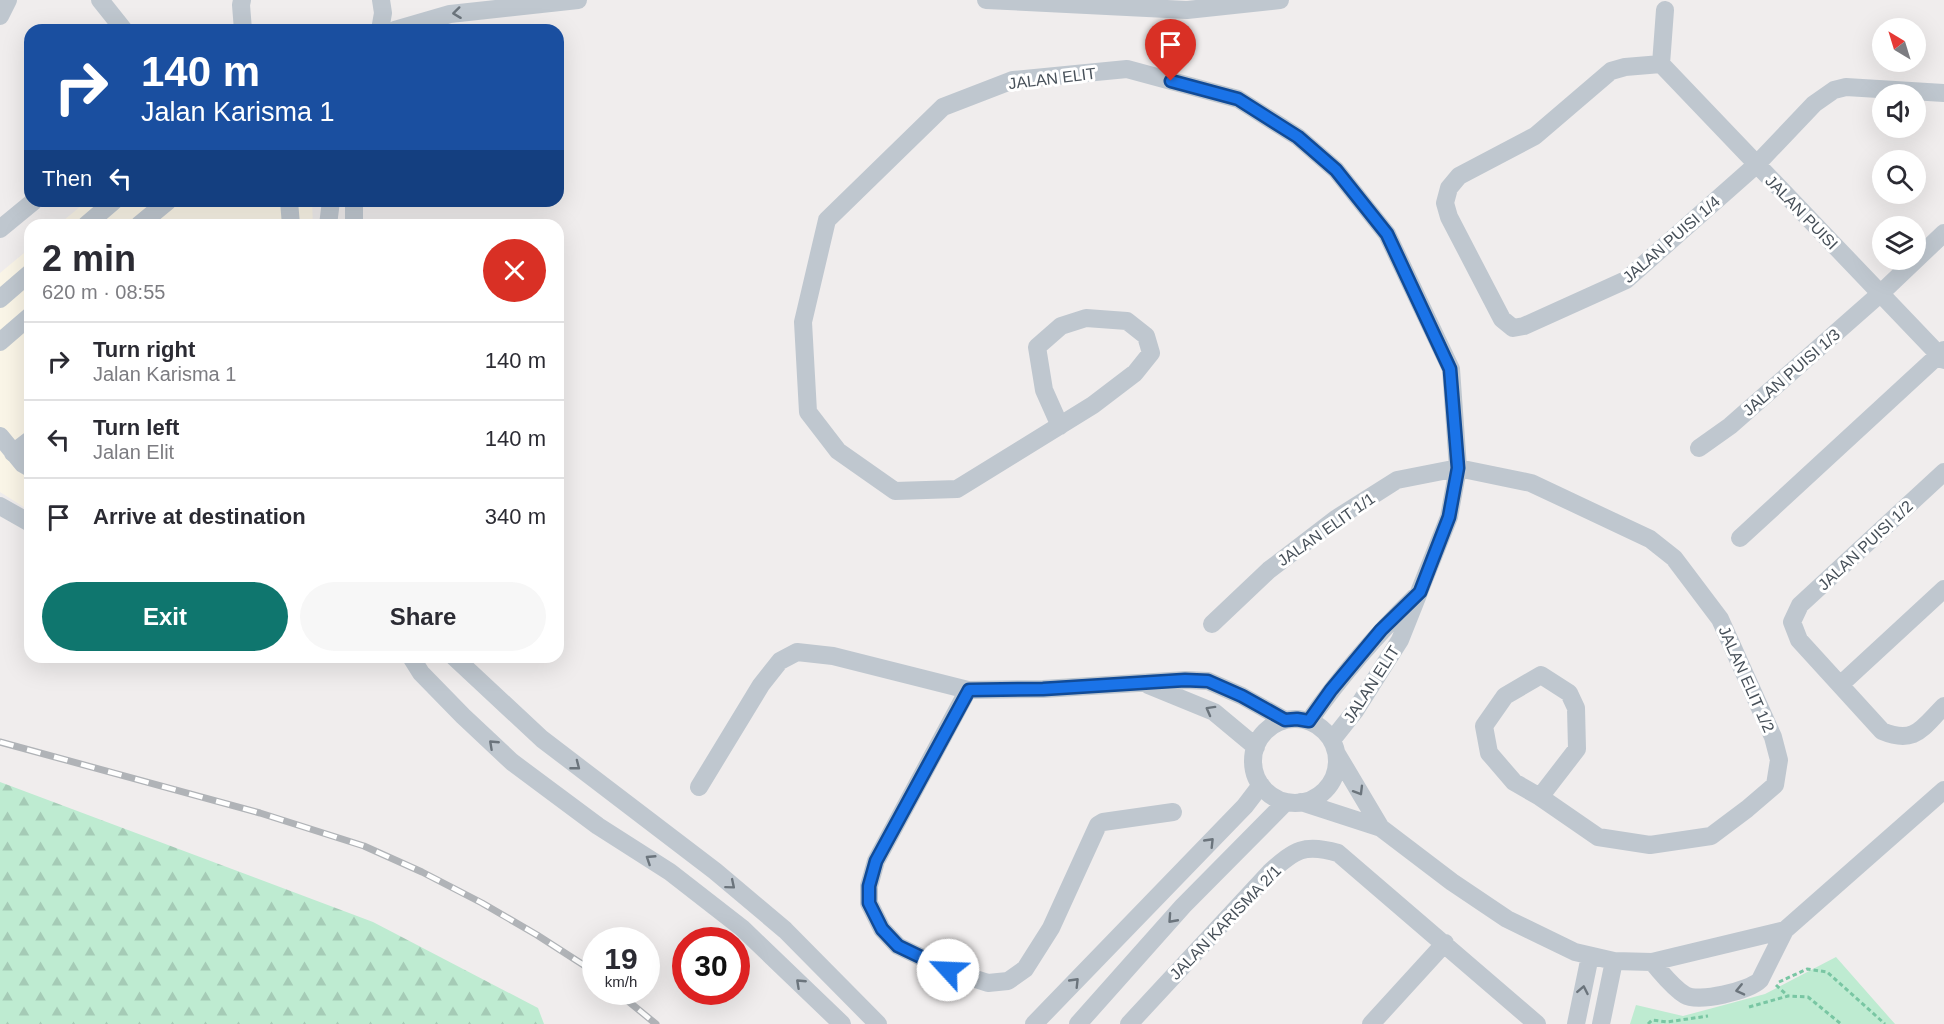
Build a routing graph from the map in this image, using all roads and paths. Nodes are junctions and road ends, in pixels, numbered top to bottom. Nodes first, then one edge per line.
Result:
1 (8, 0) edge
2 (100, 0) edge
3 (381, 0) edge
4 (578, 0) edge
5 (986, 0) edge
6 (1280, 0) edge
7 (239, 2) edge
8 (1665, 10) dead end
9 (0, 16) edge
10 (119, 24) edge
11 (242, 24) edge
12 (381, 24) edge
13 (416, 24) edge
14 (1661, 64) junction
15 (1944, 93) edge
16 (1756, 165) junction
17 (27, 207) edge
18 (107, 207) edge
19 (93, 219) edge
20 (0, 229) edge
21 (1944, 233) edge
22 (24, 278) edge
23 (1881, 293) junction
24 (0, 299) edge
25 (24, 321) edge
26 (0, 342) edge
27 (1942, 355) edge
28 (1060, 426) junction
29 (0, 436) edge
30 (24, 445) edge
31 (1699, 448) dead end
32 (13, 453) junction
33 (24, 465) edge
34 (1458, 468) junction
35 (1944, 472) edge
36 (0, 506) edge
37 (24, 520) edge
38 (1740, 538) dead end
39 (1944, 589) edge
40 (1420, 592) junction
41 (1212, 624) dead end
42 (415, 663) edge
43 (460, 663) edge
44 (1144, 684) junction
45 (1840, 685) junction
46 (969, 690) junction
47 (1944, 706) edge
48 (1285, 720) junction
49 (1309, 721) junction
50 (1256, 747) junction
51 (1335, 747) junction
52 (1261, 785) junction
53 (699, 787) dead end
54 (1944, 790) edge
55 (1540, 797) junction
56 (1294, 802) junction
57 (1173, 812) dead end
58 (1381, 828) junction
59 (1785, 930) junction
60 (1445, 943) junction
61 (1590, 956) junction
62 (1614, 961) junction
63 (1652, 962) junction
64 (1775, 984) dead end
65 (1788, 996) dead end
66 (842, 1024) edge
67 (878, 1024) edge
68 (1034, 1024) edge
69 (1078, 1024) edge
70 (1129, 1024) edge
71 (1371, 1024) edge
72 (1537, 1024) edge
73 (1576, 1024) edge
74 (1601, 1024) edge
75 (1841, 1024) edge
76 (1885, 1024) edge

1 - 9 street
2 - 10 street
3 - 12 street
4 -> 13 street
5 - 6 street
7 - 11 street
8 - 14 street
14 - 16 street, JALAN PUISI
14 - 16 street, JALAN PUISI 1/4
15 - 16 street, JALAN PUISI 1/4
16 - 23 street, JALAN PUISI
17 - 20 street
18 - 19 street
21 - 23 street, JALAN PUISI 1/3
22 - 24 street
23 - 27 street, JALAN PUISI
23 - 31 street, JALAN PUISI 1/3
25 - 26 street
27 - 38 street
28 - 28 street, JALAN ELIT
28 - 34 street, JALAN ELIT
29 - 32 street
30 - 32 street
32 - 33 street
34 - 40 street, JALAN ELIT
34 - 41 street, JALAN ELIT 1/1
34 - 55 street, JALAN ELIT 1/2
35 - 45 street, JALAN PUISI 1/2
36 - 37 street
39 - 45 street
40 - 49 street, JALAN ELIT
40 - 51 street, JALAN ELIT
66 -> 42 street
43 -> 67 street
44 - 46 street
44 - 48 street
50 -> 44 street
45 - 47 street
46 - 53 street
46 - 57 street
48 - 49 street
48 - 50 street
49 - 51 street
50 - 52 street
51 - 56 street
51 -> 58 street
52 - 56 street
68 -> 52 street
54 - 59 street
55 - 55 street, JALAN ELIT 1/2
56 - 58 street
56 -> 69 street
58 - 61 street
59 - 63 street
59 -> 63 street
60 - 70 street, JALAN KARISMA 2/1
60 - 71 street
60 - 72 street, JALAN KARISMA 2/1
61 - 62 street
73 -> 61 street
62 - 63 street
62 - 74 street
64 - 76 path
65 - 75 path

